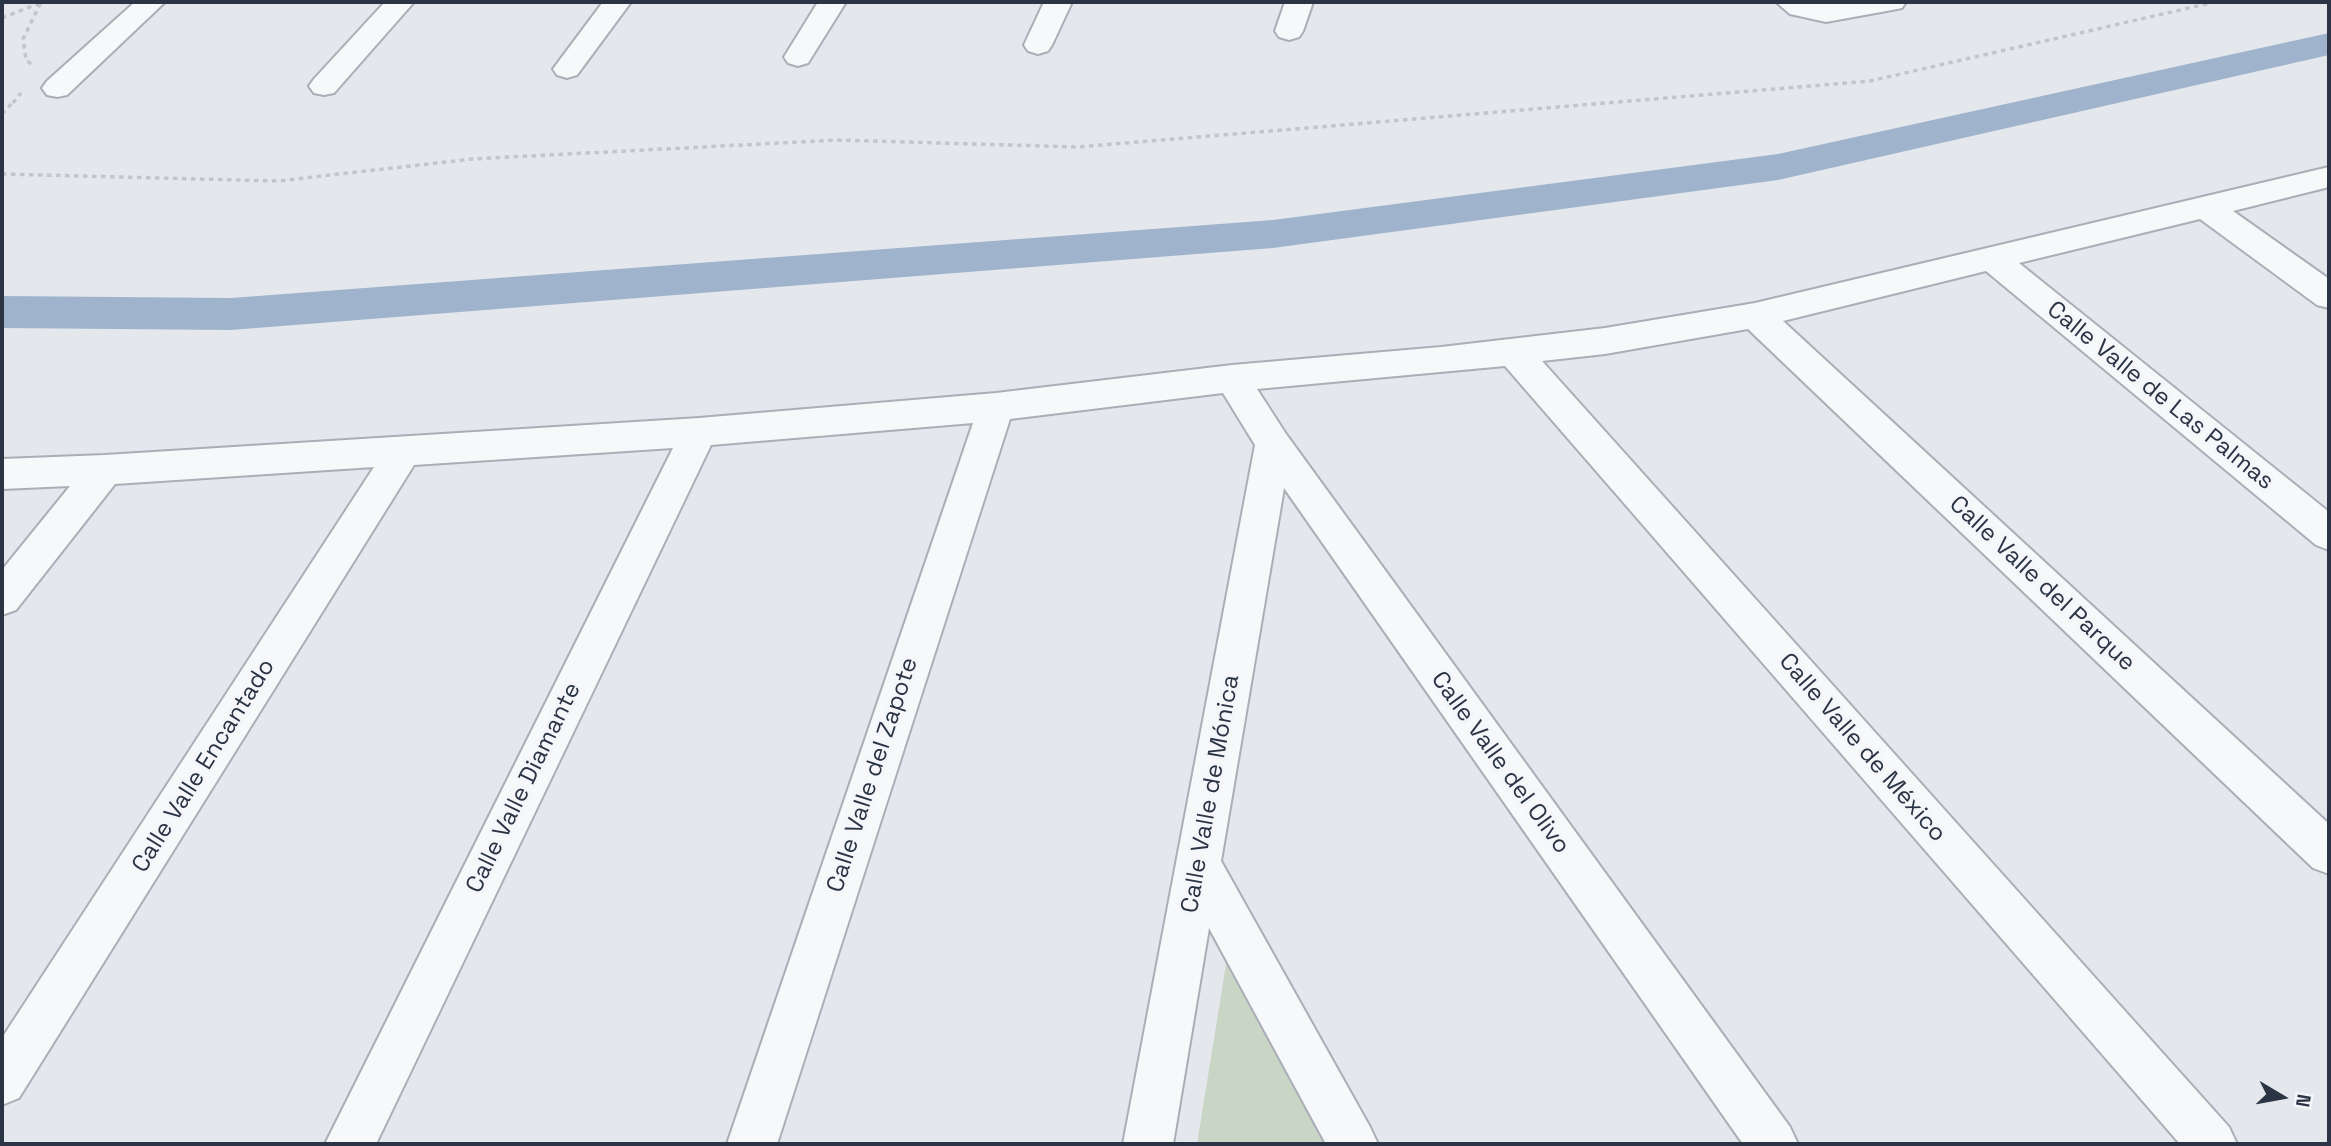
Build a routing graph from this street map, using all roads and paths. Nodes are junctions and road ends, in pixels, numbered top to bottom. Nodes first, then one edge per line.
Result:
1 (41, 2) edge
2 (151, 2) edge
3 (400, 2) edge
4 (617, 2) edge
5 (832, 2) edge
6 (1058, 2) edge
7 (1299, 2) edge
8 (1892, 2) edge
9 (2215, 2) edge
10 (1795, 5) edge
11 (1847, 6) edge
12 (2, 18) edge
13 (1289, 31) dead end
14 (1038, 45) dead end
15 (798, 57) dead end
16 (567, 69) dead end
17 (47, 79) joint
18 (28, 84) dead end
19 (324, 86) dead end
20 (13, 103) dead end
21 (2, 174) edge
22 (2329, 177) edge
23 (2207, 208) junction
24 (1991, 258) junction
25 (2329, 296) edge
26 (1755, 315) junction
27 (1512, 351) junction
28 (1232, 378) junction
29 (996, 407) junction
30 (699, 432) junction
31 (1273, 444) junction
32 (405, 449) junction
33 (105, 470) junction
34 (2, 474) edge
35 (2329, 534) edge
36 (2, 598) edge
37 (2329, 853) edge
38 (1199, 865) junction
39 (2, 1081) edge
40 (350, 1144) edge
41 (752, 1144) edge
42 (1148, 1144) edge
43 (1353, 1144) edge
44 (1773, 1144) edge
45 (2212, 1144) edge

1 - 12 path
1 - 17 path
2 - 17 street
3 - 19 street
4 - 16 street
5 - 15 street
6 - 14 street
7 - 13 street
8 - 11 street
9 - 21 path
10 - 11 street
18 - 20 path
22 - 23 street
23 - 24 street
23 - 25 street
24 - 26 street
24 - 35 street, Calle Valle de Las Palmas
26 - 27 street
26 - 37 street, Calle Valle del Parque
27 - 28 street
27 - 45 street, Calle Valle de México
28 - 29 street
28 - 31 street, Calle Valle del Olivo
29 - 30 street
29 - 41 street, Calle Valle del Zapote
30 - 32 street
30 - 40 street, Calle Valle Diamante
31 - 38 street, Calle Valle de Mónica
31 - 44 street, Calle Valle del Olivo
32 - 33 street
32 - 39 street, Calle Valle Encantado
33 - 34 street
33 - 36 street
38 - 42 street, Calle Valle de Mónica
38 - 43 street

